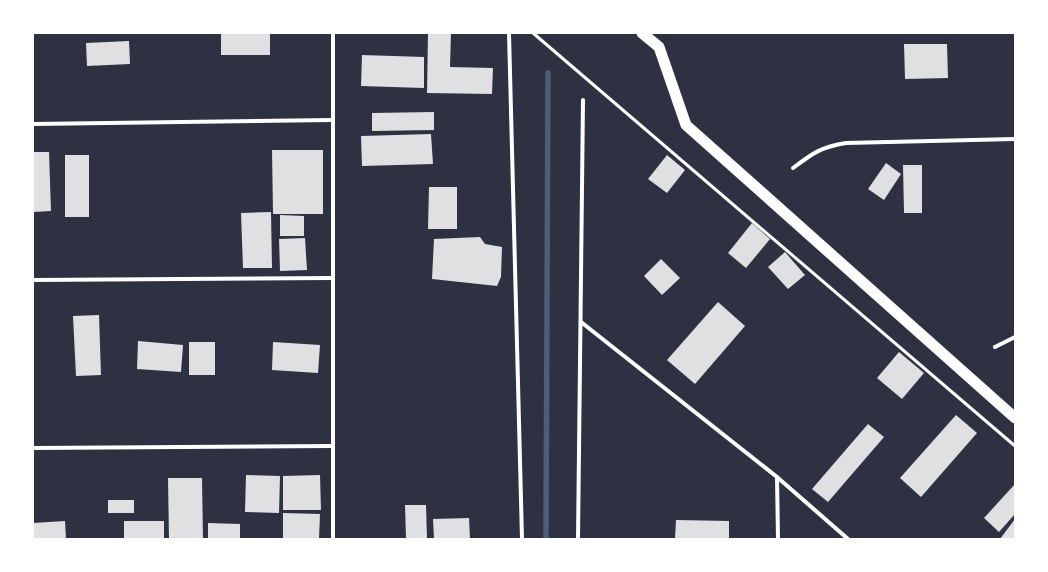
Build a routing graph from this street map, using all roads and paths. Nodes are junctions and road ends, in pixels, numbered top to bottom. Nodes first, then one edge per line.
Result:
1 (333, 33) edge
2 (509, 33) edge
3 (533, 33) edge
4 (642, 33) edge
5 (583, 100) dead end
6 (333, 120) junction
7 (33, 124) edge
8 (1015, 139) edge
9 (793, 168) dead end
10 (333, 278) junction
11 (33, 280) edge
12 (581, 322) junction
13 (1015, 337) edge
14 (995, 347) dead end
15 (1015, 418) edge
16 (333, 446) junction
17 (1015, 446) edge
18 (33, 448) edge
19 (777, 477) junction
20 (333, 539) edge
21 (522, 539) edge
22 (578, 539) edge
23 (778, 539) edge
24 (848, 539) edge

1 - 6 street
2 - 21 street
3 - 17 lane
4 - 15 highway
5 - 12 street
6 - 7 street
6 - 10 street
8 - 9 street
10 - 11 street
10 - 16 street
12 - 19 street
12 - 22 street
13 - 14 street
16 - 18 street
16 - 20 street
19 - 23 street
19 - 24 street

